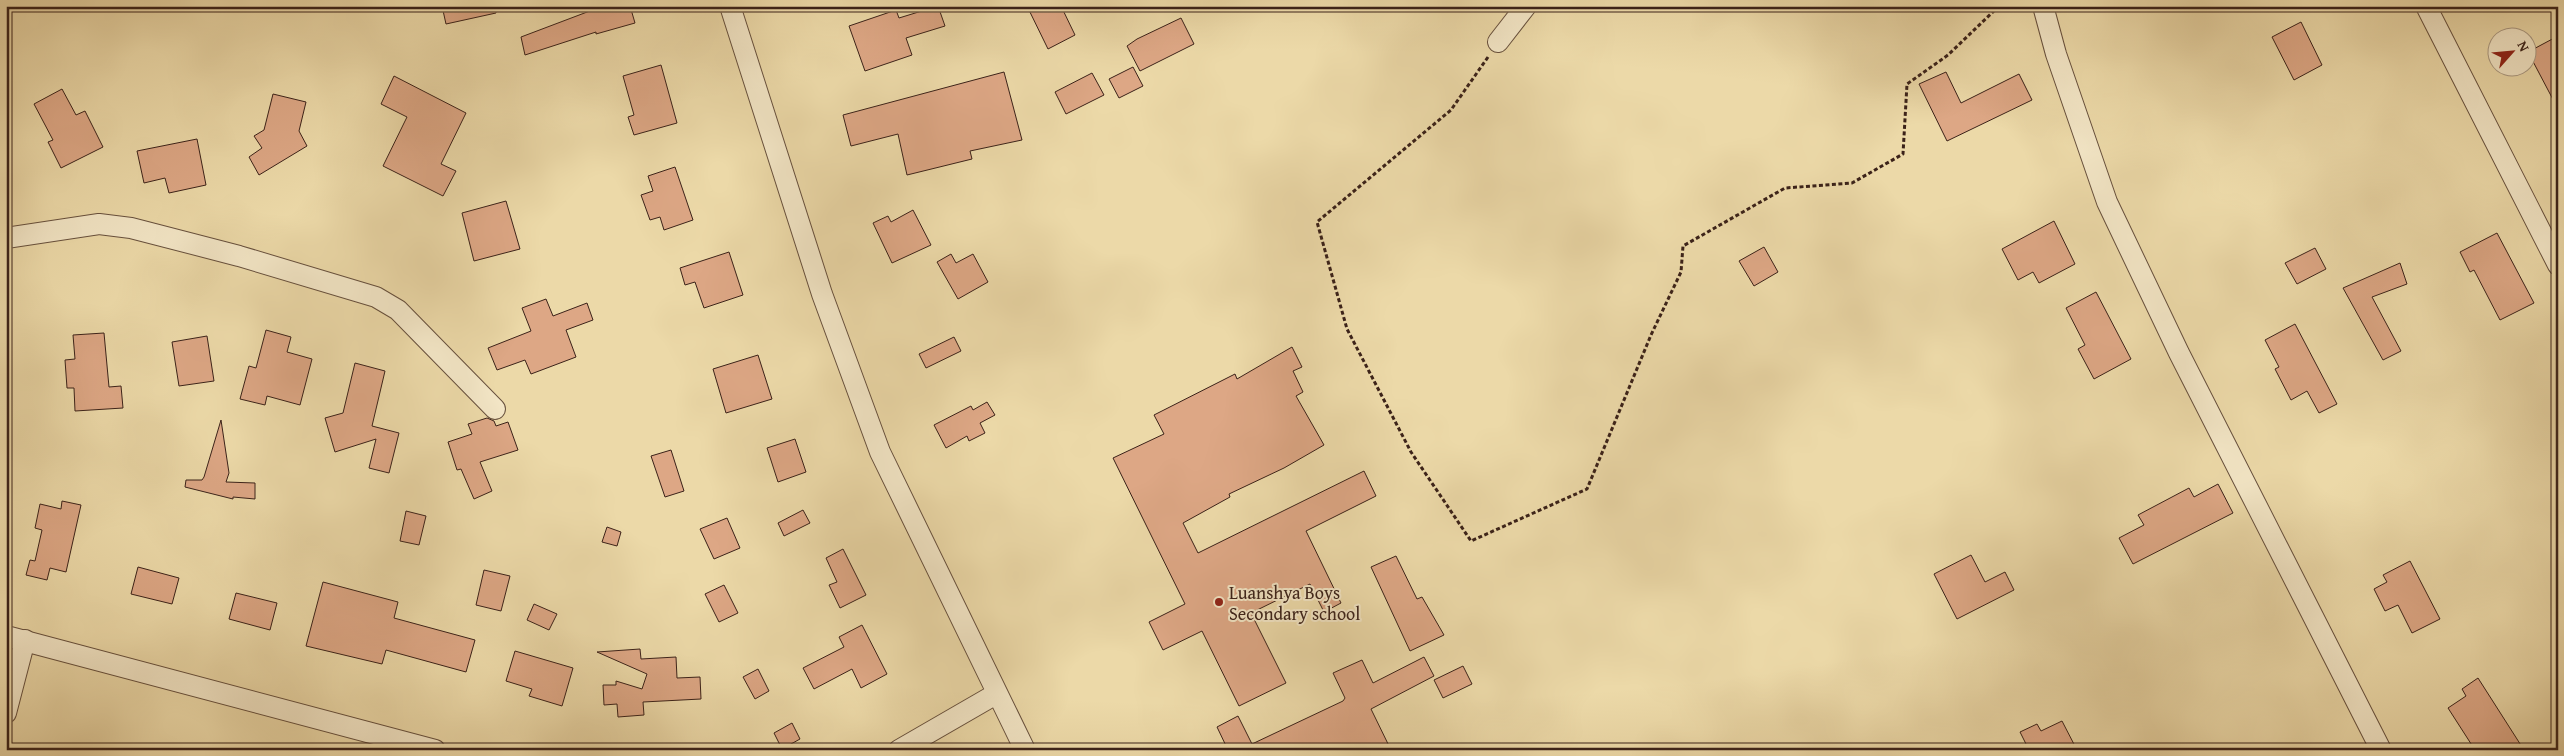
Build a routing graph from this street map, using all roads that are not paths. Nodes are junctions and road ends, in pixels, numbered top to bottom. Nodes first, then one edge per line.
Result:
1 (730, 6) edge
2 (1526, 6) edge
3 (2043, 6) edge
4 (2426, 6) edge
5 (1498, 42) road end
6 (6, 238) edge
7 (2557, 261) edge
8 (495, 409) dead end
9 (16, 638) edge
10 (996, 694) junction
11 (6, 713) edge
12 (435, 750) edge
13 (900, 750) edge
14 (1025, 750) edge
15 (2381, 750) edge

1 - 10 street
2 - 5 street
3 - 15 street
4 - 7 street
6 - 8 street
9 - 11 street
9 - 12 street
10 - 13 street
10 - 14 street

